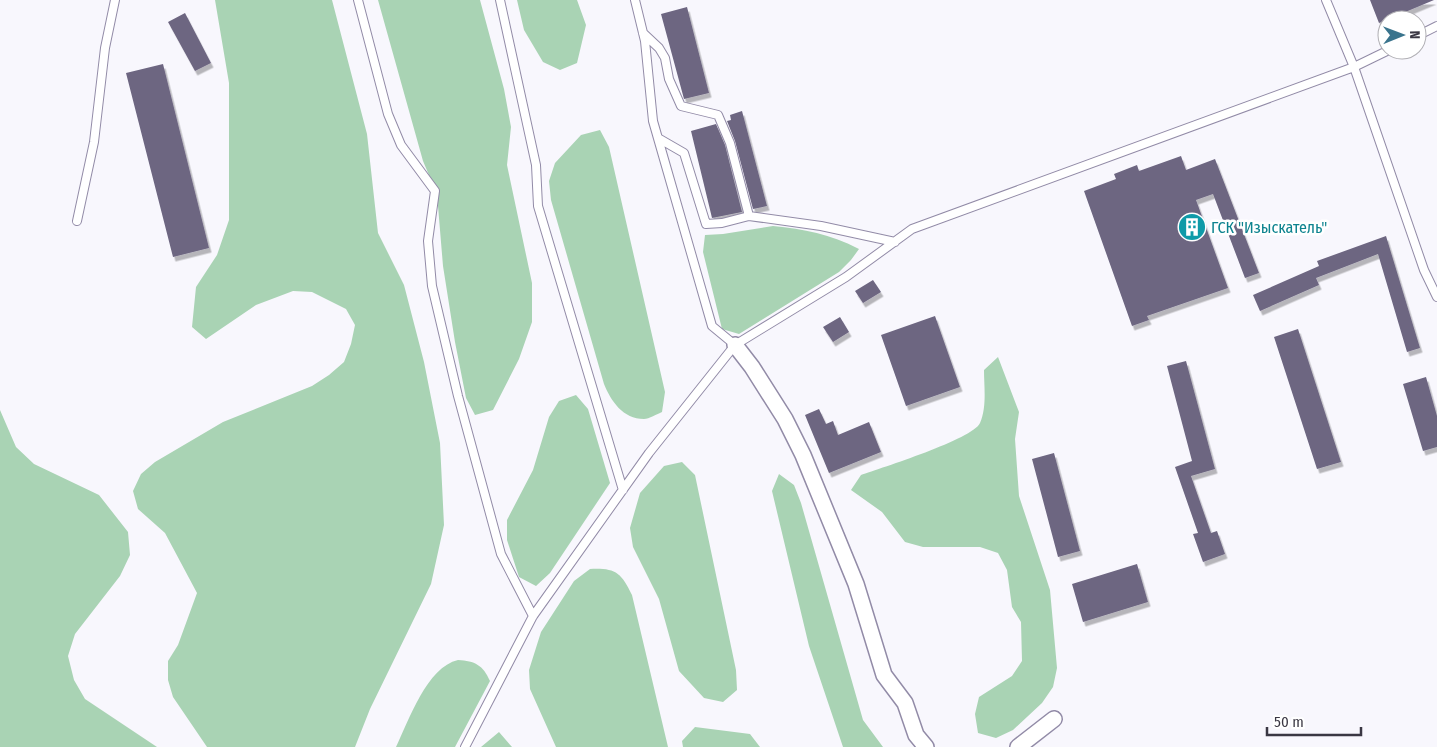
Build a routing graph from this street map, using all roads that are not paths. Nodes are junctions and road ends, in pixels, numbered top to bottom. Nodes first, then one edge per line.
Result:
1 (115, 0) edge
2 (358, 0) edge
3 (500, 0) edge
4 (635, 0) edge
5 (1326, 0) edge
6 (643, 33) junction
7 (1377, 56) edge
8 (1354, 68) junction
9 (658, 138) junction
10 (749, 216) junction
11 (77, 221) dead end
12 (895, 242) junction
13 (1437, 297) edge
14 (735, 345) junction
15 (623, 490) junction
16 (533, 616) junction
17 (1054, 719) dead end
18 (465, 747) edge
19 (926, 747) edge
20 (1018, 747) edge

1 - 11 lane
2 - 16 lane
3 - 15 lane
4 - 6 lane
5 - 8 lane
6 - 9 lane
6 - 10 lane
7 - 8 lane
8 - 12 lane
8 - 13 lane
9 - 10 lane
9 - 14 lane
10 - 12 lane
12 - 14 lane
14 - 15 lane
14 - 19 street
15 - 16 lane
16 - 18 lane
17 - 20 street

